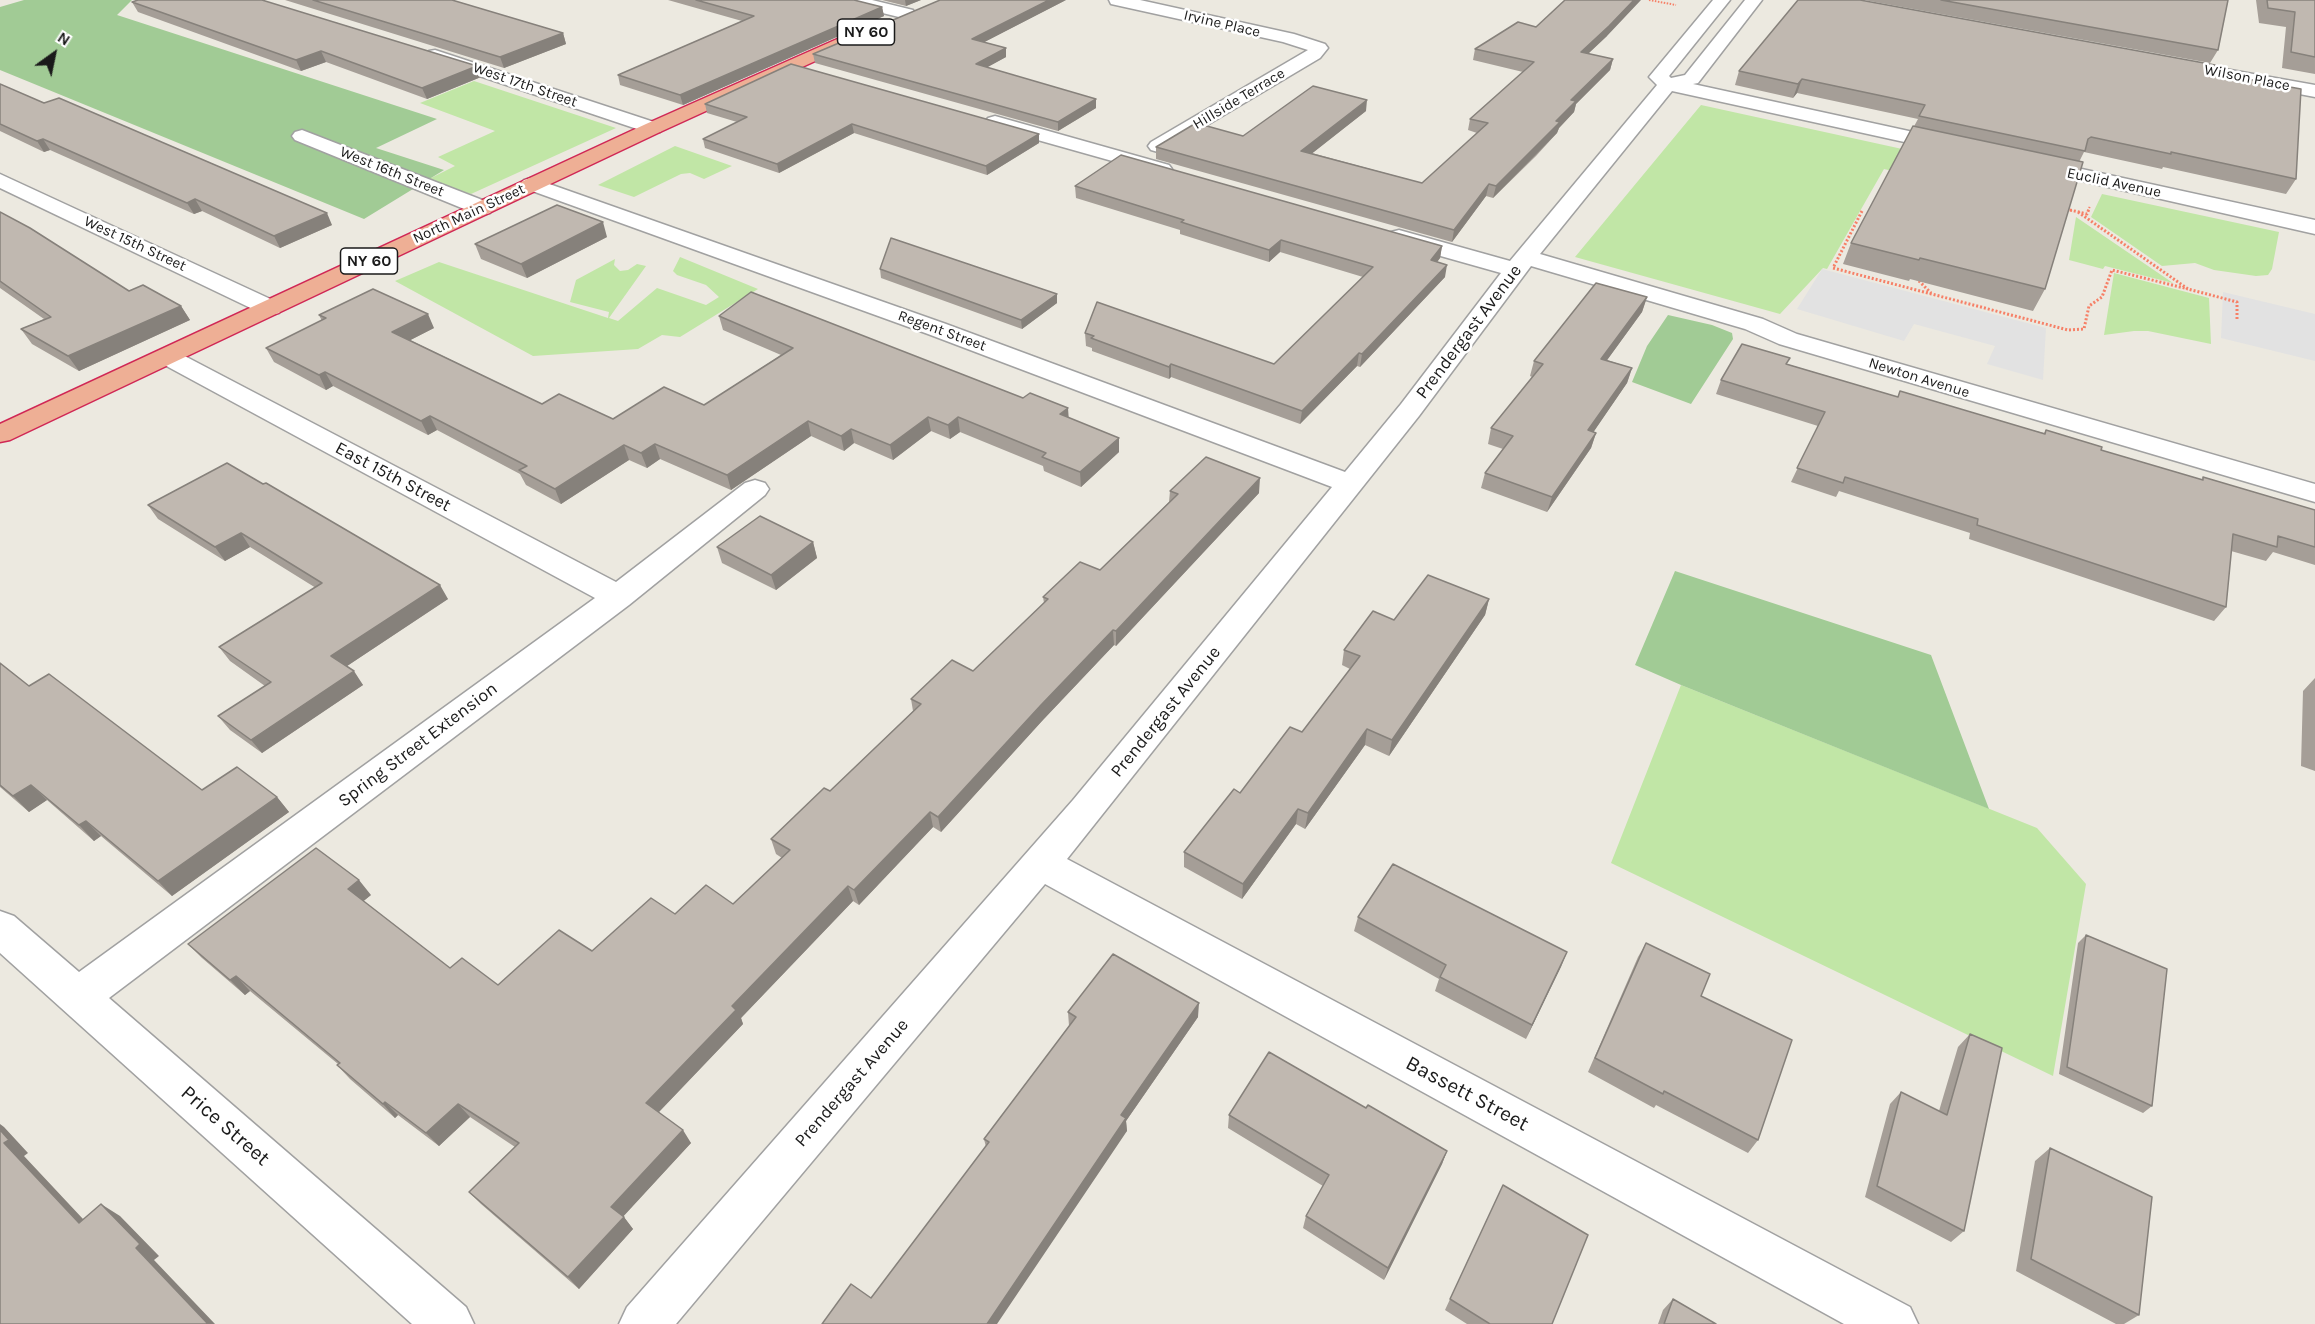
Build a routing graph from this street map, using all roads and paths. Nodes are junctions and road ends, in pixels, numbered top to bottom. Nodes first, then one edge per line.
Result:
1 (852, 0) edge
2 (1117, 0) edge
3 (1722, 0) edge
4 (1754, 0) edge
5 (913, 12) joint
6 (415, 49) edge
7 (1314, 54) joint
8 (2148, 60) edge
9 (791, 64) junction
10 (823, 74) edge
11 (1668, 84) junction
12 (2315, 91) edge
13 (975, 117) edge
14 (653, 128) junction
15 (302, 136) dead end
16 (1969, 151) edge
17 (2014, 160) edge
18 (1133, 162) junction
19 (1179, 175) edge
20 (0, 180) edge
21 (531, 184) junction
22 (482, 208) junction
23 (1862, 211) dead end
24 (2078, 212) edge
25 (2315, 227) edge
26 (1375, 230) edge
27 (1520, 263) junction
28 (1919, 269) edge
29 (2188, 289) junction
30 (1932, 294) junction
31 (270, 308) junction
32 (2237, 320) dead end
33 (168, 357) junction
34 (0, 434) edge
35 (1350, 484) junction
36 (755, 489) dead end
37 (2315, 493) edge
38 (618, 597) junction
39 (1042, 864) junction
40 (0, 928) edge
41 (79, 996) junction
42 (448, 1324) edge
43 (644, 1324) edge
44 (1893, 1324) edge

1 - 5 street
2 - 7 street, Irvine Place
3 - 11 street
4 - 11 street
5 - 9 highway, North Main Street / NY 60
6 - 14 street, West 17th Street
7 - 18 street, Hillside Terrace
8 - 12 street, Wilson Place
9 - 10 street
9 - 14 highway, North Main Street / NY 60
11 - 16 street
11 - 27 street, Prendergast Avenue
13 - 18 street
14 - 21 highway, North Main Street / NY 60
15 - 22 street, West 16th Street
17 - 25 street, Euclid Avenue
18 - 19 street
20 - 31 street, West 15th Street
21 - 22 highway, North Main Street / NY 60
21 - 35 street, Regent Street
22 - 31 highway, North Main Street / NY 60
23 - 30 path
24 - 29 path
26 - 27 street, Newton Avenue
27 - 35 street, Prendergast Avenue
27 - 37 street, Newton Avenue
28 - 30 path
29 - 30 path
29 - 32 path
31 - 33 highway, North Main Street / NY 60
33 - 34 highway, North Main Street / NY 60
33 - 38 street, East 15th Street
35 - 39 street, Prendergast Avenue
36 - 38 street, Spring Street Extension
38 - 41 street, Spring Street Extension
39 - 43 street, Prendergast Avenue
39 - 44 street, Bassett Street
40 - 41 street, Price Street
41 - 42 street, Price Street

